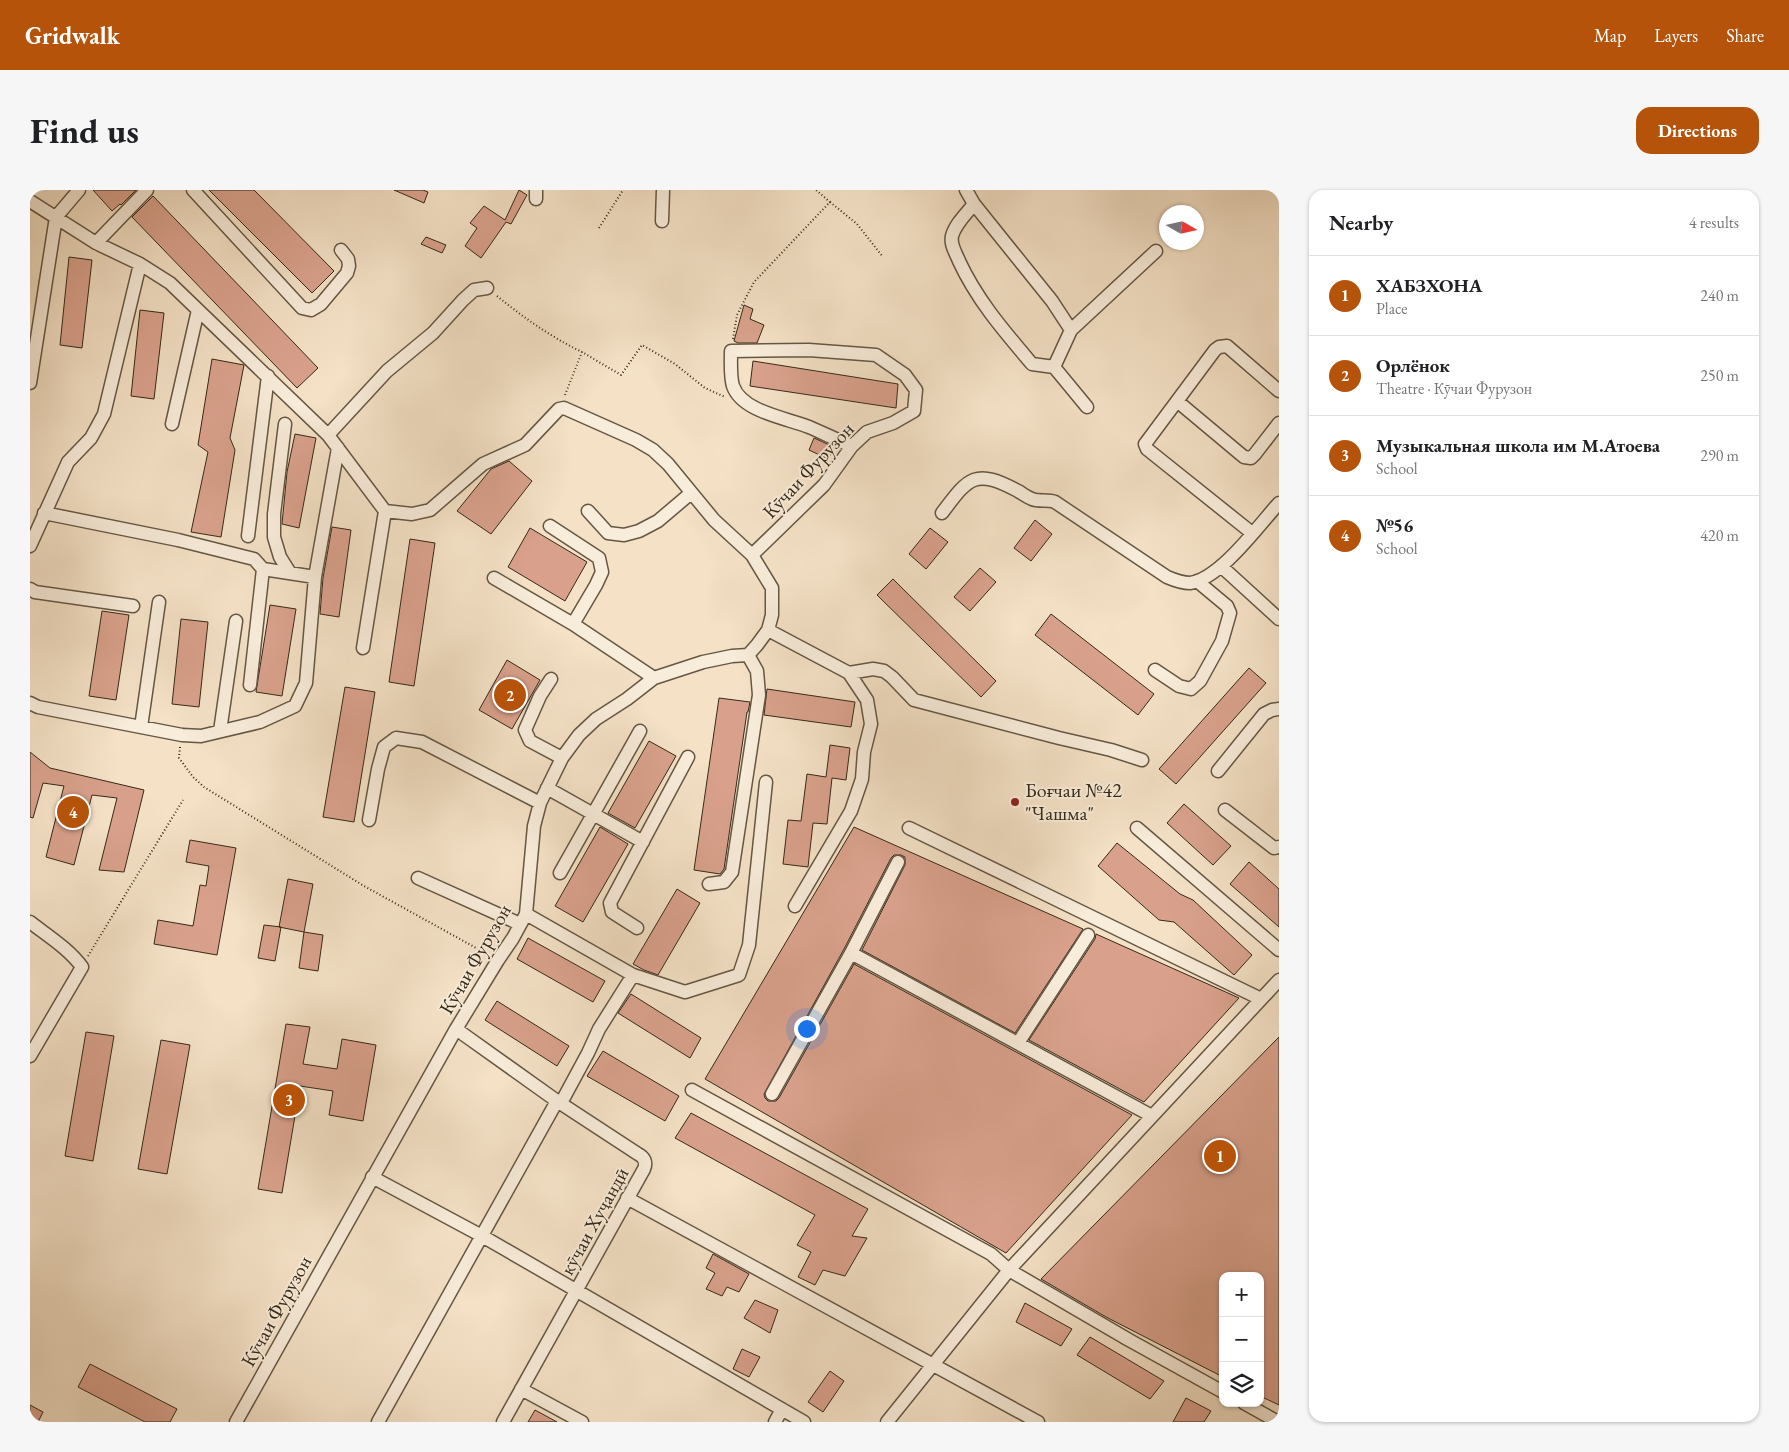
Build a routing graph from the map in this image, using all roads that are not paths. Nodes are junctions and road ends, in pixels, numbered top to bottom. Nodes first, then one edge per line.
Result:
1 (79, 190) edge
2 (147, 190) edge
3 (192, 190) edge
4 (663, 190) edge
5 (966, 190) edge
6 (30, 201) edge
7 (974, 204) junction
8 (56, 217) junction
9 (662, 221) dead end
10 (96, 243) junction
11 (341, 250) dead end
12 (1156, 251) dead end
13 (140, 264) junction
14 (487, 288) road end
15 (198, 310) junction
16 (1071, 330) junction
17 (1054, 367) junction
18 (268, 376) junction
19 (30, 383) edge
20 (1279, 391) edge
21 (1177, 400) junction
22 (1087, 407) dead end
23 (1279, 423) edge
24 (172, 424) dead end
25 (285, 424) dead end
26 (328, 435) junction
27 (852, 446) junction
28 (338, 448) junction
29 (692, 493) junction
30 (1279, 503) edge
31 (384, 511) junction
32 (588, 511) dead end
33 (44, 513) junction
34 (942, 514) dead end
35 (550, 526) dead end
36 (1252, 533) junction
37 (248, 536) dead end
38 (30, 546) edge
39 (752, 555) junction
40 (1222, 567) junction
41 (263, 569) junction
42 (290, 573) junction
43 (314, 577) junction
44 (494, 578) dead end
45 (1200, 579) junction
46 (30, 590) edge
47 (159, 602) dead end
48 (133, 606) dead end
49 (1279, 619) edge
50 (236, 621) dead end
51 (573, 624) junction
52 (768, 630) junction
53 (363, 648) dead end
54 (748, 655) junction
55 (1155, 670) dead end
56 (849, 673) junction
57 (654, 678) junction
58 (551, 679) dead end
59 (250, 685) dead end
60 (34, 705) edge
61 (1279, 709) edge
62 (141, 727) junction
63 (640, 731) dead end
64 (220, 732) junction
65 (688, 757) dead end
66 (562, 758) junction
67 (1142, 760) dead end
68 (1218, 770) dead end
69 (766, 782) dead end
70 (548, 788) junction
71 (540, 803) junction
72 (1225, 810) dead end
73 (592, 814) junction
74 (369, 820) dead end
75 (909, 828) dead end
76 (1137, 828) dead end
77 (643, 842) junction
78 (1279, 847) edge
79 (898, 862) dead end
80 (560, 873) dead end
81 (418, 878) dead end
82 (709, 884) dead end
83 (795, 906) dead end
84 (523, 919) junction
85 (30, 922) edge
86 (637, 928) dead end
87 (1088, 935) dead end
88 (1279, 950) edge
89 (851, 952) junction
90 (633, 975) junction
91 (1279, 980) edge
92 (1261, 999) junction
93 (456, 1029) junction
94 (1018, 1043) junction
95 (30, 1056) edge
96 (692, 1090) dead end
97 (772, 1094) dead end
98 (559, 1102) junction
99 (1152, 1116) junction
100 (372, 1177) junction
101 (627, 1198) junction
102 (482, 1236) junction
103 (1009, 1270) junction
104 (577, 1290) junction
105 (933, 1366) junction
106 (521, 1389) junction
107 (1219, 1390) edge
108 (1251, 1407) edge
109 (782, 1409) junction
110 (236, 1422) edge
111 (378, 1422) edge
112 (503, 1422) edge
113 (582, 1422) edge
114 (775, 1422) edge
115 (804, 1422) edge
116 (887, 1422) edge
117 (1038, 1422) edge
118 (1278, 1422) edge

1 - 8 street
2 - 10 street
3 - 11 street
4 - 9 street
5 - 7 street
6 - 8 street
7 - 16 street
7 - 17 street
8 - 10 street
8 - 19 street
10 - 13 street
12 - 16 street
13 - 15 street
13 - 33 street
14 - 26 street
15 - 18 street
15 - 24 street
16 - 17 street
17 - 22 street
18 - 26 street
18 - 37 street
20 - 21 street
21 - 23 street
21 - 36 street
25 - 42 street
26 - 28 street
27 - 27 street, Кӯчаи Фурузон
27 - 39 street, Кӯчаи Фурузон
28 - 31 street
28 - 43 street
29 - 31 street
29 - 32 street
29 - 39 street
30 - 36 street
31 - 53 street
33 - 38 street
33 - 41 street
34 - 45 street
35 - 51 street
36 - 40 street
39 - 52 street
40 - 45 street
40 - 49 street
41 - 42 street
41 - 59 street
42 - 43 street
43 - 64 street
44 - 51 street
45 - 55 street
46 - 48 street
47 - 62 street
50 - 64 street
51 - 57 street
52 - 54 street
52 - 56 street
54 - 57 street, Кӯчаи Фурузон
54 - 82 street
56 - 67 street
56 - 83 street
57 - 66 street, Кӯчаи Фурузон
58 - 66 street
60 - 62 street
61 - 68 street
62 - 64 street
63 - 73 street
65 - 77 street
66 - 70 street, Кӯчаи Фурузон
69 - 90 street
70 - 71 street, Кӯчаи Фурузон
70 - 73 street
71 - 74 street
71 - 84 street, Кӯчаи Фурузон
72 - 78 street
73 - 77 street
73 - 80 street
75 - 92 street
76 - 88 street
77 - 86 street
79 - 89 street
81 - 84 street
84 - 90 street
84 - 93 street, Кӯчаи Фурузон
85 - 95 street
87 - 94 street
89 - 94 street
89 - 97 street
90 - 98 street
91 - 92 street
92 - 99 street
93 - 98 street, кӯчаи Хуҷандӣ
93 - 100 street, Кӯчаи Фурузон
94 - 99 street
96 - 103 street
98 - 101 street, кӯчаи Хуҷандӣ
98 - 102 street
99 - 103 street
100 - 102 street
100 - 110 street, Кӯчаи Фурузон
101 - 104 street, кӯчаи Хуҷандӣ
101 - 105 street
102 - 104 street
102 - 111 street
103 - 105 street
103 - 107 street
104 - 106 street, кӯчаи Хуҷандӣ
104 - 109 street
105 - 116 street
105 - 117 street
106 - 112 street, кӯчаи Хуҷандӣ
106 - 113 street
108 - 118 street
109 - 114 street
109 - 115 street

